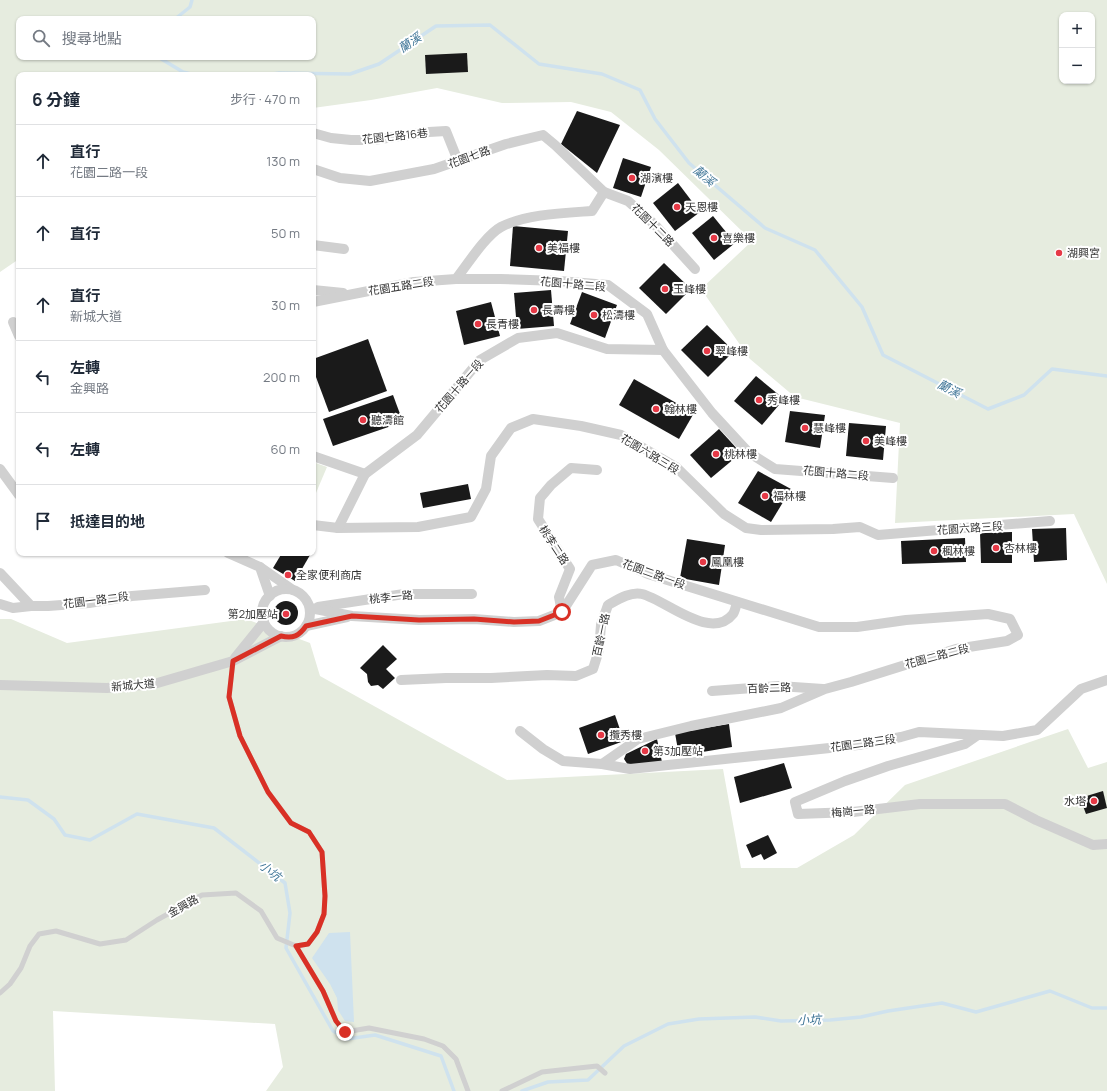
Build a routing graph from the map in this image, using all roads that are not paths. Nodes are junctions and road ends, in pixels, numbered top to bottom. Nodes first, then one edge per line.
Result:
1 (316, 134) edge
2 (458, 161) junction
3 (316, 169) edge
4 (604, 192) junction
5 (316, 245) edge
6 (344, 249) dead end
7 (695, 269) dead end
8 (456, 279) junction
9 (316, 290) edge
10 (353, 294) junction
11 (316, 301) edge
12 (13, 322) dead end
13 (16, 329) edge
14 (663, 350) junction
15 (316, 457) edge
16 (0, 469) edge
17 (597, 470) dead end
18 (365, 474) junction
19 (893, 478) dead end
20 (16, 491) edge
21 (1050, 521) dead end
22 (316, 524) edge
23 (338, 528) junction
24 (235, 556) edge
25 (260, 567) junction
26 (0, 573) edge
27 (205, 590) dead end
28 (294, 592) junction
29 (472, 594) dead end
30 (270, 596) junction
31 (737, 602) junction
32 (0, 604) edge
33 (32, 606) junction
34 (310, 608) junction
35 (562, 612) junction
36 (352, 616) junction
37 (264, 622) junction
38 (306, 626) junction
39 (281, 636) junction
40 (233, 661) junction
41 (401, 680) dead end
42 (1107, 680) edge
43 (0, 685) edge
44 (825, 689) junction
45 (712, 691) dead end
46 (520, 731) dead end
47 (978, 735) junction
48 (602, 764) junction
49 (1107, 844) edge
50 (296, 946) junction
51 (0, 993) edge
52 (605, 1074) dead end
53 (468, 1091) edge
54 (502, 1091) edge

1 - 2 street, 花園七路16巷
2 - 3 street, 花園七路
2 - 4 street, 花園七路
4 - 7 street, 花園十二路
4 - 8 street
5 - 6 street
8 - 10 street, 花園五路二段
8 - 14 street, 花園十路二段
9 - 10 street
10 - 11 street, 花園五路二段
12 - 13 street
14 - 18 street, 花園十路一段
14 - 19 street, 花園十路二段
15 - 18 street
16 - 20 street
17 - 35 street, 桃李二路
18 - 23 street
21 - 23 street, 花園六路三段
22 - 23 street
24 - 25 street
25 - 28 street
25 - 30 street
26 - 33 street
27 - 33 street, 花園一路二段
28 - 30 street
28 - 34 street
29 - 34 street, 桃李一路
30 - 37 street
31 - 35 street, 花園二路一段
31 - 41 street, 百齡一路
31 - 44 street, 花園二路二段
32 - 33 street, 花園一路二段
34 - 36 street
34 - 38 street
35 - 36 street
36 - 38 street
37 - 39 street
37 - 40 street
38 - 39 street
39 - 40 street, 新城大道
40 - 43 street, 新城大道
40 - 50 lane
42 - 47 street, 花園二路三段
44 - 45 street, 百齡二路
44 - 48 street, 花園二路二段
46 - 48 street
47 - 48 street, 花園二路三段
47 - 49 street, 梅崗一路
50 - 51 lane, 金興路
50 - 53 lane
52 - 54 lane

